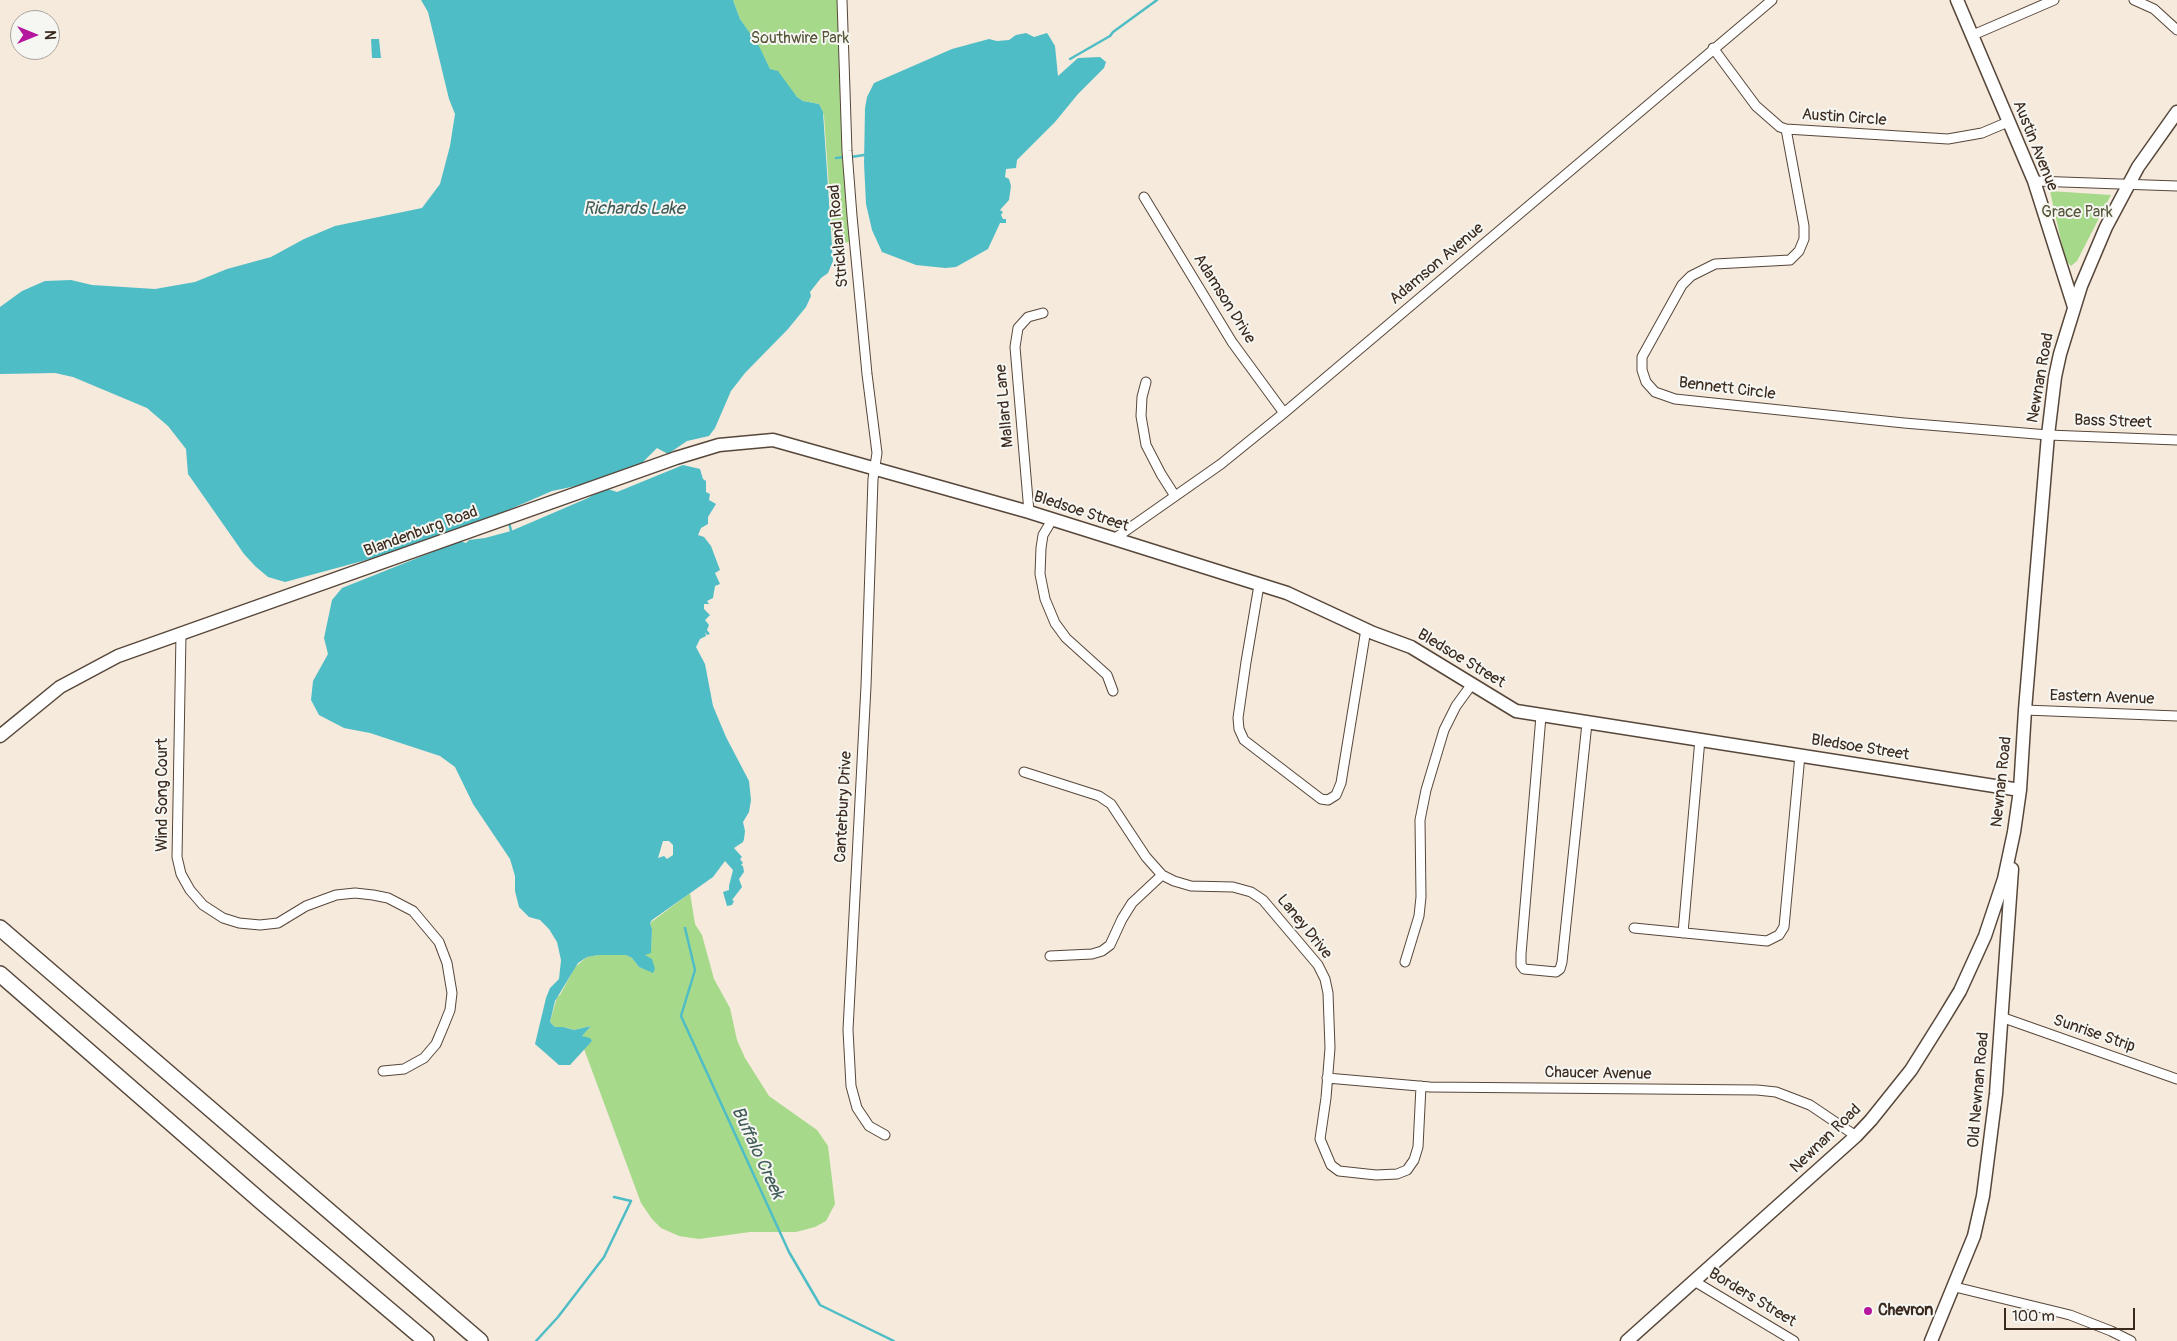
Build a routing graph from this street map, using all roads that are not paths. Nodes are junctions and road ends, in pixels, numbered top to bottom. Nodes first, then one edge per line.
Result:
1 (842, 0) edge
2 (1772, 0) edge
3 (1958, 0) edge
4 (2054, 0) edge
5 (2134, 0) edge
6 (2177, 30) edge
7 (1972, 35) junction
8 (1713, 48) junction
9 (2177, 112) edge
10 (2008, 122) junction
11 (1786, 129) junction
12 (2034, 181) junction
13 (2127, 186) junction
14 (2177, 186) edge
15 (1144, 198) dead end
16 (2074, 307) junction
17 (1044, 313) dead end
18 (1146, 382) dead end
19 (1284, 413) junction
20 (2048, 435) junction
21 (2177, 440) edge
22 (876, 467) junction
23 (1175, 496) junction
24 (1029, 512) junction
25 (1052, 520) junction
26 (1114, 539) junction
27 (1259, 585) junction
28 (1366, 629) junction
29 (181, 634) junction
30 (1472, 684) junction
31 (1113, 690) dead end
32 (2025, 710) junction
33 (1541, 716) junction
34 (2177, 716) edge
35 (1587, 722) junction
36 (0, 736) edge
37 (1700, 739) junction
38 (1800, 755) junction
39 (1024, 772) dead end
40 (2020, 790) junction
41 (2014, 832) junction
42 (1162, 875) junction
43 (0, 928) edge
44 (1634, 928) dead end
45 (1683, 933) junction
46 (0, 940) edge
47 (1050, 956) dead end
48 (1405, 962) dead end
49 (0, 974) edge
50 (61, 980) junction
51 (2002, 1017) junction
52 (383, 1071) dead end
53 (1327, 1078) junction
54 (2177, 1079) edge
55 (1421, 1086) junction
56 (885, 1135) dead end
57 (1856, 1136) junction
58 (1694, 1282) junction
59 (1955, 1287) junction
60 (426, 1341) edge
61 (480, 1341) edge
62 (1627, 1341) edge
63 (1794, 1341) edge
64 (1931, 1341) edge
65 (2131, 1341) edge

1 - 22 street, Strickland Road
2 - 8 street, Adamson Avenue
3 - 7 street, Austin Avenue
4 - 7 street
5 - 6 street
7 - 10 street, Austin Avenue
8 - 11 street, Austin Circle
8 - 19 street, Adamson Avenue
9 - 13 street, Newnan Road
10 - 11 street, Austin Circle
10 - 12 street, Austin Avenue
11 - 20 street, Bennett Circle
12 - 13 street
12 - 16 street, Austin Avenue
13 - 14 street
13 - 16 street, Newnan Road
15 - 19 street, Adamson Drive
16 - 20 street, Newnan Road
17 - 24 street, Mallard Lane
18 - 23 street
19 - 23 street, Adamson Avenue
20 - 21 street, Bass Street
20 - 32 street, Newnan Road
22 - 24 street, Bledsoe Street
22 - 29 street, Blandenburg Road
22 - 56 street, Canterbury Drive
23 - 26 street, Adamson Avenue
24 - 25 street, Bledsoe Street
25 - 26 street, Bledsoe Street
25 - 31 street
26 - 27 street, Bledsoe Street
27 - 28 street, Bledsoe Street
27 - 28 street
28 - 30 street, Bledsoe Street
29 - 36 street, Blandenburg Road
29 - 52 street, Wind Song Court
30 - 33 street, Bledsoe Street
30 - 48 street
32 - 34 street, Eastern Avenue
32 - 40 street, Newnan Road
33 - 35 street, Bledsoe Street
33 - 35 street
35 - 37 street, Bledsoe Street
37 - 38 street, Bledsoe Street
37 - 45 street
38 - 40 street, Bledsoe Street
38 - 45 street
39 - 42 street, Laney Drive
40 - 41 street, Newnan Road
41 - 51 street, Old Newnan Road
41 - 57 street, Newnan Road
42 - 47 street
42 - 53 street, Laney Drive
43 - 50 highway
44 - 45 street
46 - 50 highway
49 - 60 highway
50 - 61 highway
51 - 54 street, Sunrise Strip
51 - 59 street, Old Newnan Road
53 - 55 street, Chaucer Avenue
53 - 55 street
55 - 57 street, Chaucer Avenue
57 - 58 street, Newnan Road
58 - 62 street, Newnan Road
58 - 63 street, Borders Street
59 - 64 street, Old Newnan Road
59 - 65 street

